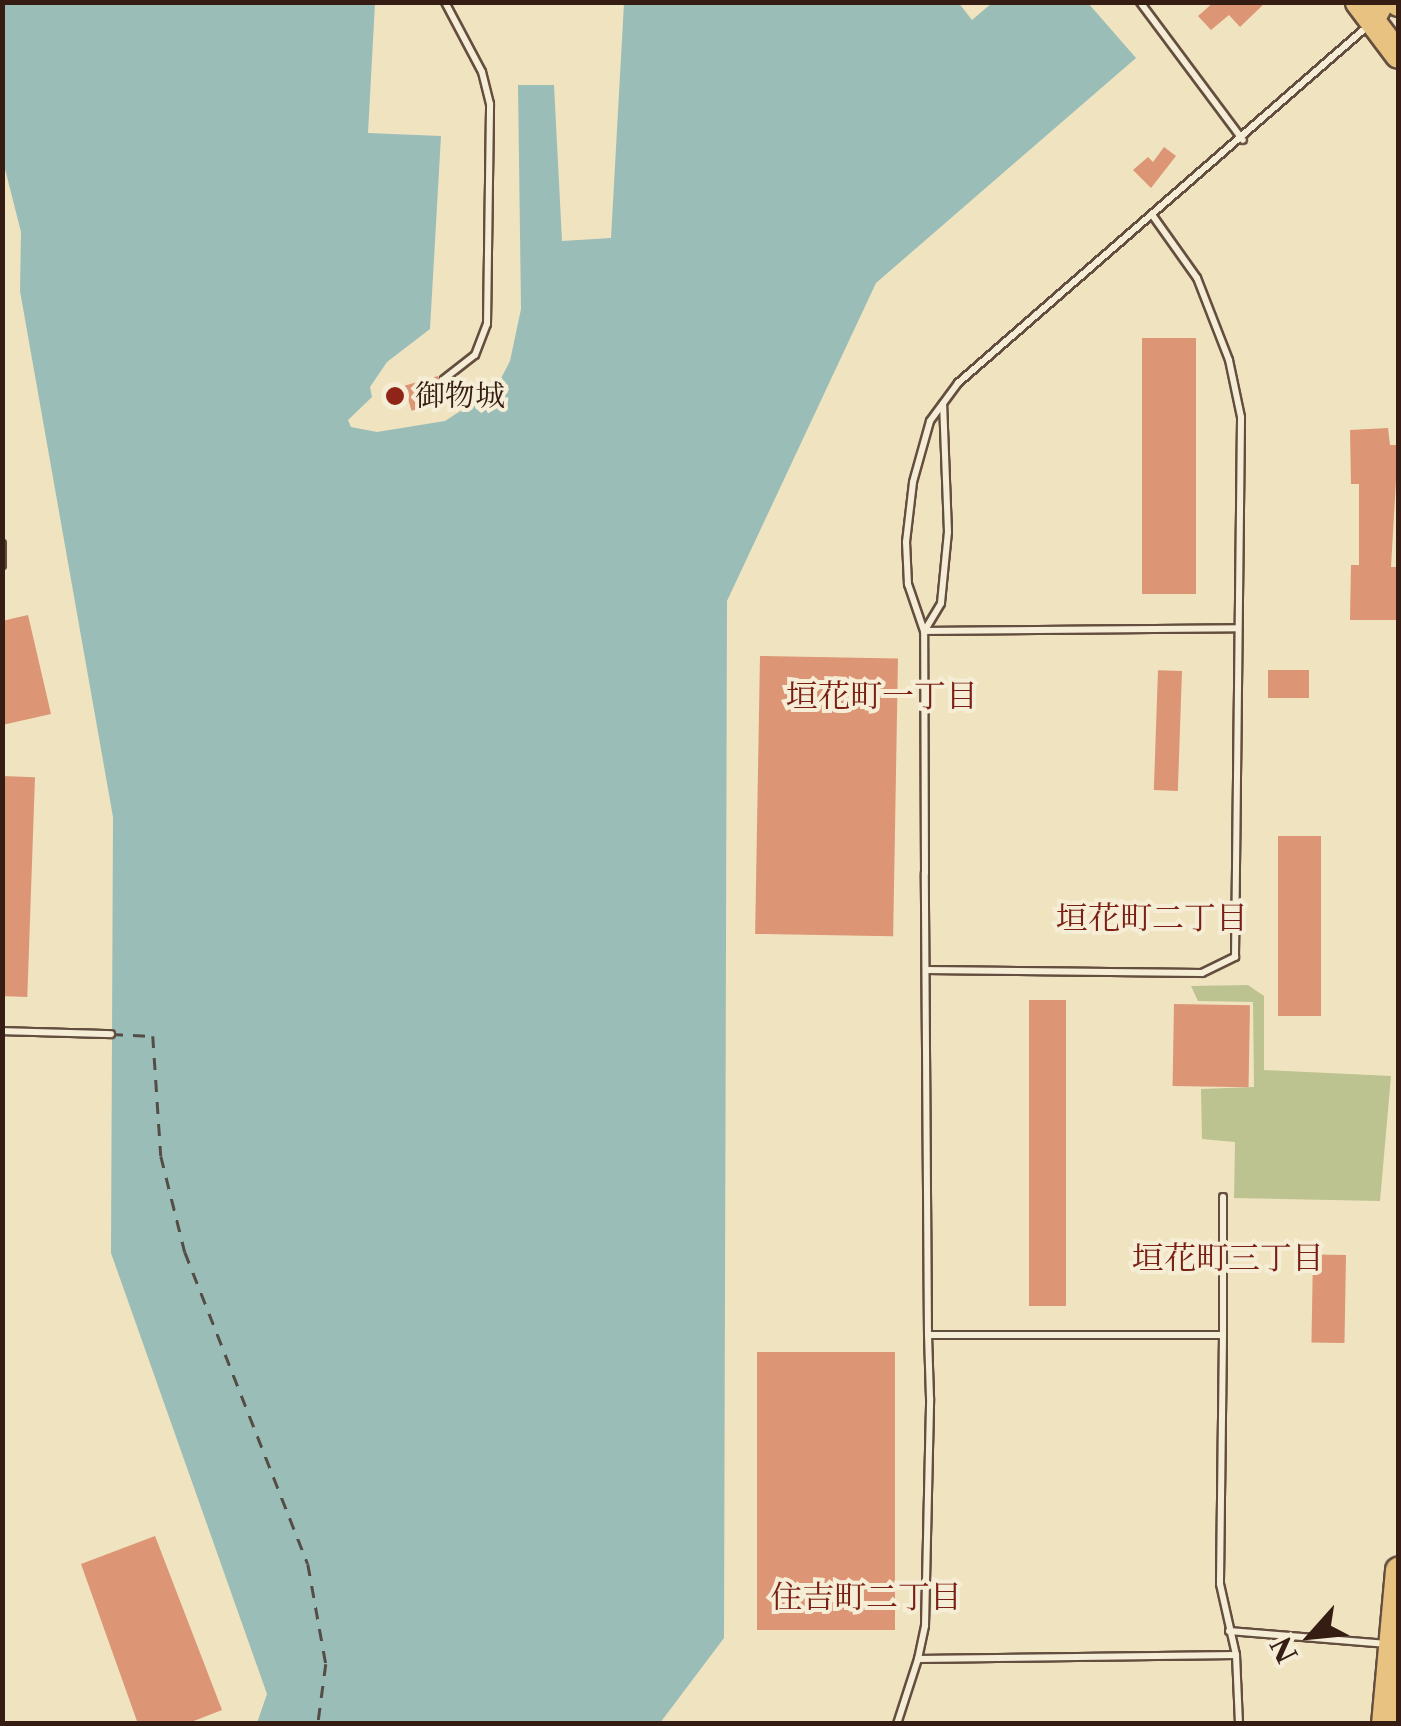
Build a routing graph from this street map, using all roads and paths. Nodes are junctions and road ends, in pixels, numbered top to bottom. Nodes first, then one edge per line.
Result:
1 (445, 2) edge
2 (1140, 2) edge
3 (1397, 3) edge
4 (1372, 9) edge
5 (1398, 56) edge
6 (1243, 140) junction
7 (1153, 216) junction
8 (444, 379) dead end
9 (943, 404) junction
10 (2, 544) edge
11 (2, 565) edge
12 (1238, 628) junction
13 (924, 631) junction
14 (926, 970) junction
15 (2, 1030) edge
16 (111, 1034) dead end
17 (1223, 1197) dead end
18 (928, 1335) junction
19 (1224, 1335) junction
20 (1398, 1570) edge
21 (1229, 1631) junction
22 (1396, 1643) edge
23 (1236, 1656) junction
24 (918, 1660) junction
25 (897, 1724) edge
26 (1238, 1724) edge
27 (1384, 1724) edge

1 - 8 lane
2 - 6 lane
3 - 4 main road
4 - 5 highway
4 - 6 lane
6 - 7 lane
7 - 9 lane
7 - 12 lane
9 - 13 lane
9 - 13 lane
10 - 11 lane
12 - 13 lane
12 - 14 lane
13 - 14 lane
14 - 18 lane
15 - 16 lane
17 - 19 lane
18 - 19 lane
18 - 24 lane
19 - 21 lane
20 - 22 highway
21 - 22 lane
21 - 23 lane
22 - 27 highway
23 - 24 lane
23 - 26 lane
24 - 25 lane

